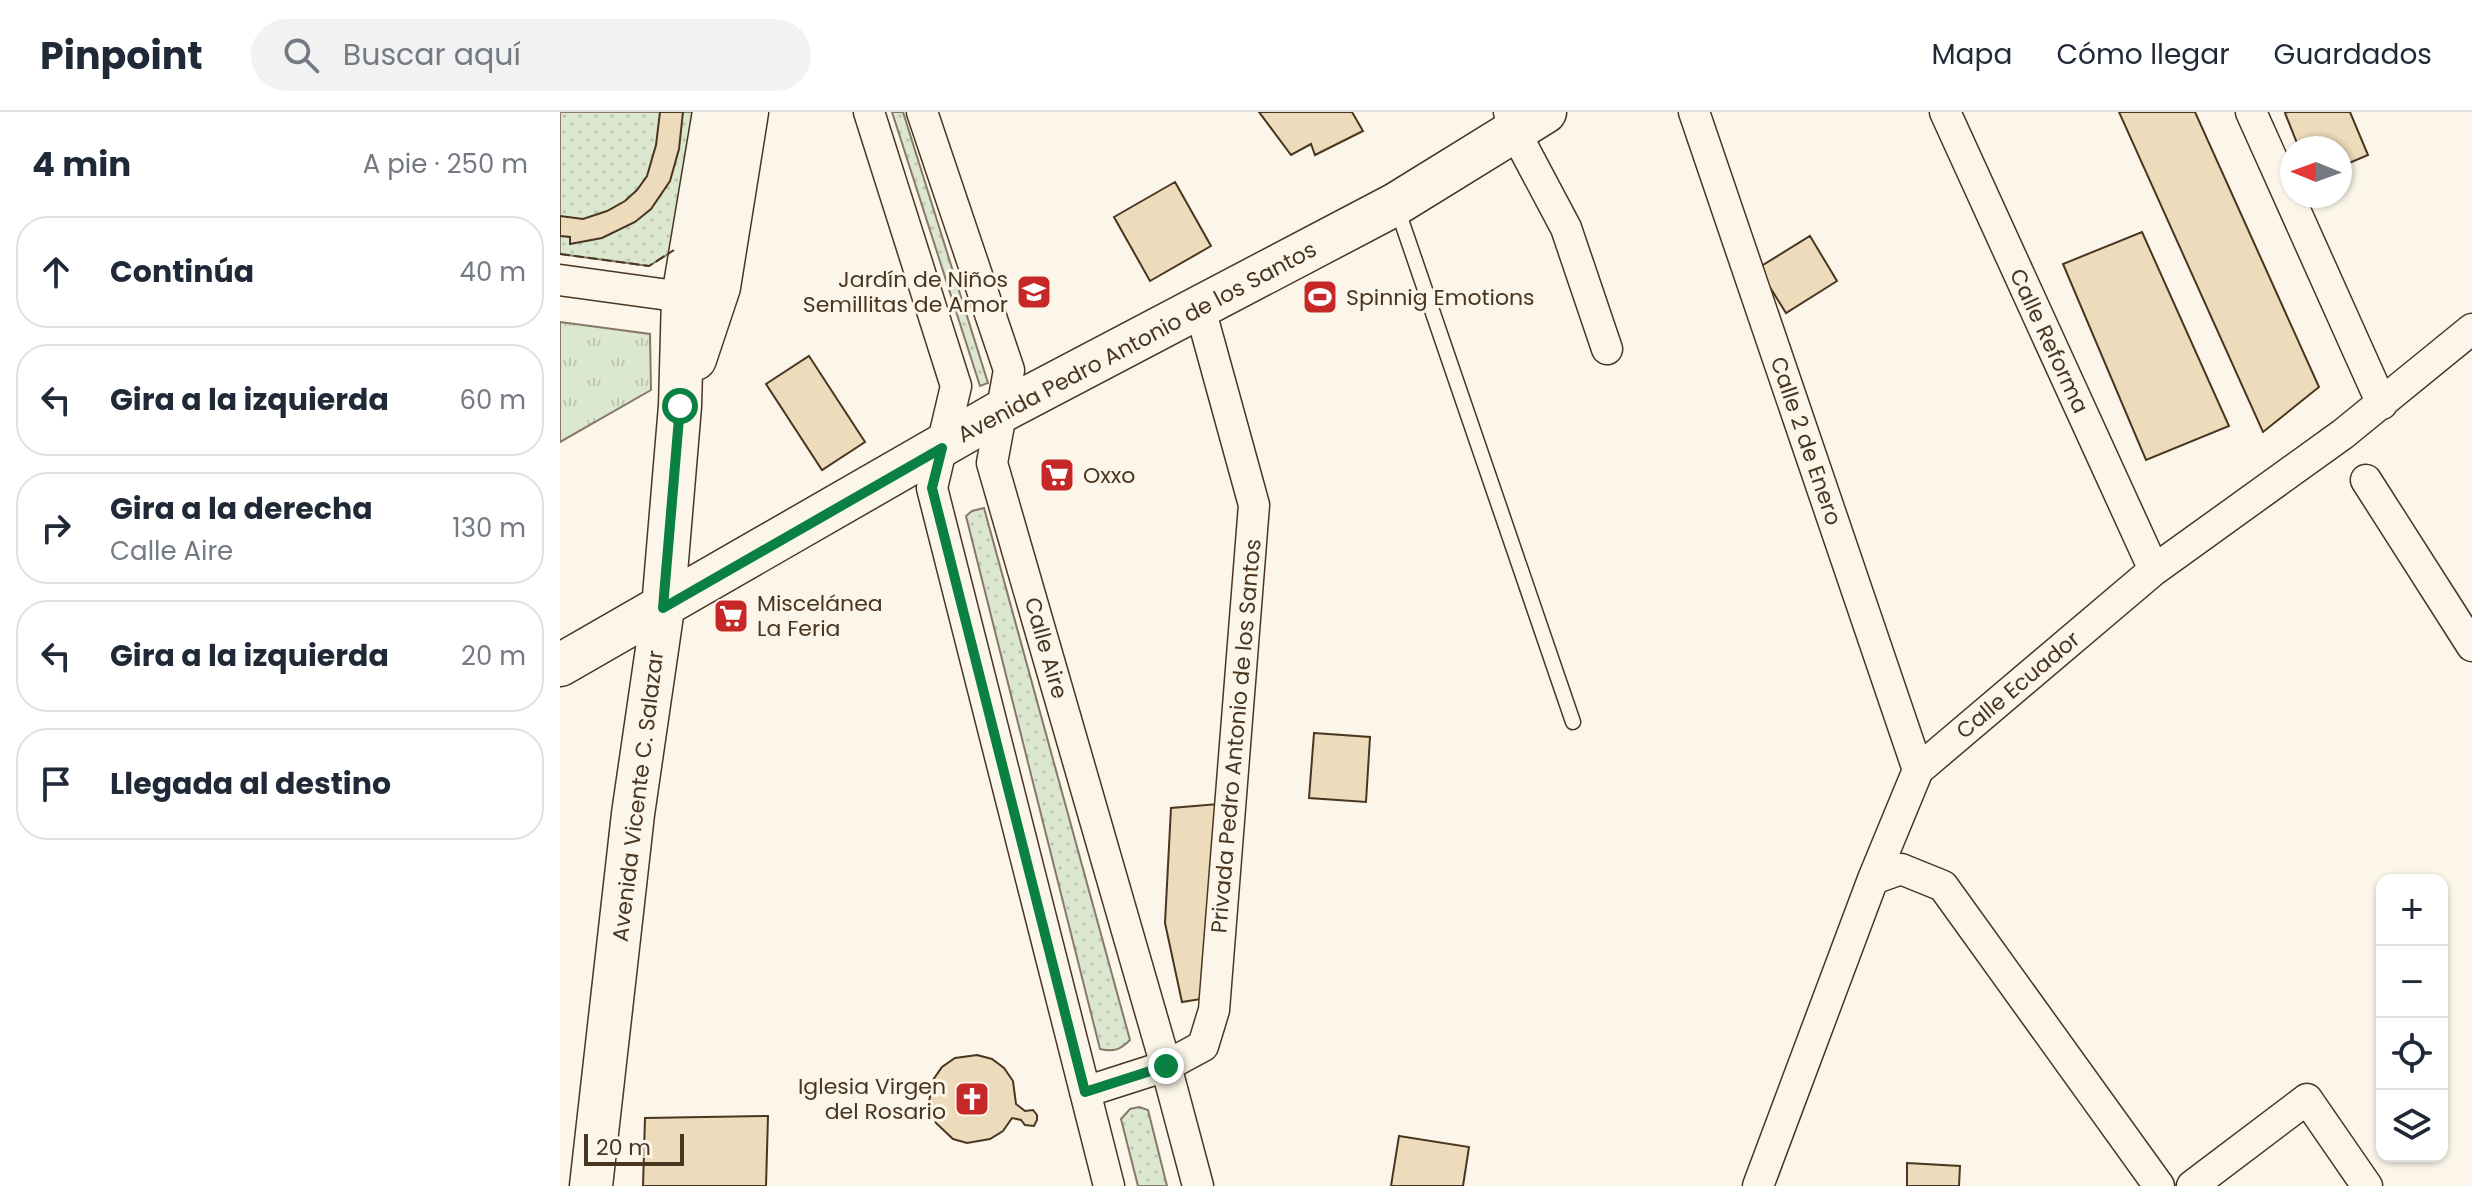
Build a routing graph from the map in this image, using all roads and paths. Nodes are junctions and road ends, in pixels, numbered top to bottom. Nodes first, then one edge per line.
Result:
1 (714, 112) edge
2 (747, 112) edge
3 (869, 112) edge
4 (922, 112) edge
5 (1694, 112) edge
6 (1945, 112) edge
7 (2251, 112) edge
8 (1523, 119) edge
9 (1396, 204) junction
10 (560, 280) edge
11 (701, 292) junction
12 (1199, 305) junction
13 (2472, 329) edge
14 (1607, 349) dead end
15 (2382, 404) junction
16 (1002, 411) junction
17 (942, 448) junction
18 (2366, 480) dead end
19 (2154, 570) junction
20 (663, 608) junction
21 (2472, 646) edge
22 (560, 665) edge
23 (1573, 722) dead end
24 (1918, 770) junction
25 (1873, 879) junction
26 (1166, 1066) junction
27 (1085, 1092) junction
28 (591, 1186) edge
29 (1109, 1186) edge
30 (1198, 1186) edge
31 (1758, 1186) edge
32 (2159, 1186) edge
33 (2192, 1186) edge
34 (2367, 1186) edge

1 - 11 main road, Avenida Vicente C. Salazar
2 - 11 main road, Avenida Vicente C. Salazar
3 - 17 street
4 - 16 street, Calle Aire
5 - 24 street, Calle 2 de Enero
6 - 19 street, Calle Reforma
7 - 15 street
8 - 9 main road, Avenida Pedro Antonio de los Santos
8 - 14 street
9 - 12 main road, Avenida Pedro Antonio de los Santos
9 - 23 lane
10 - 11 street
11 - 20 main road, Avenida Vicente C. Salazar
12 - 16 main road, Avenida Pedro Antonio de los Santos
12 - 26 street, Privada Pedro Antonio de los Santos
13 - 15 street, Calle Ecuador
15 - 19 street, Calle Ecuador
16 - 17 main road, Avenida Pedro Antonio de los Santos
16 - 26 street, Calle Aire
17 - 20 main road, Avenida Pedro Antonio de los Santos
17 - 27 street
18 - 21 street
19 - 24 street, Calle Ecuador
20 - 22 main road, Avenida Pedro Antonio de los Santos
20 - 28 main road, Avenida Vicente C. Salazar
24 - 25 street, Calle Ecuador
25 - 31 street, Calle Ecuador
25 - 32 street
26 - 27 street, Privada Pedro Antonio de los Santos
26 - 30 street, Calle Aire
27 - 29 street
33 - 34 street

